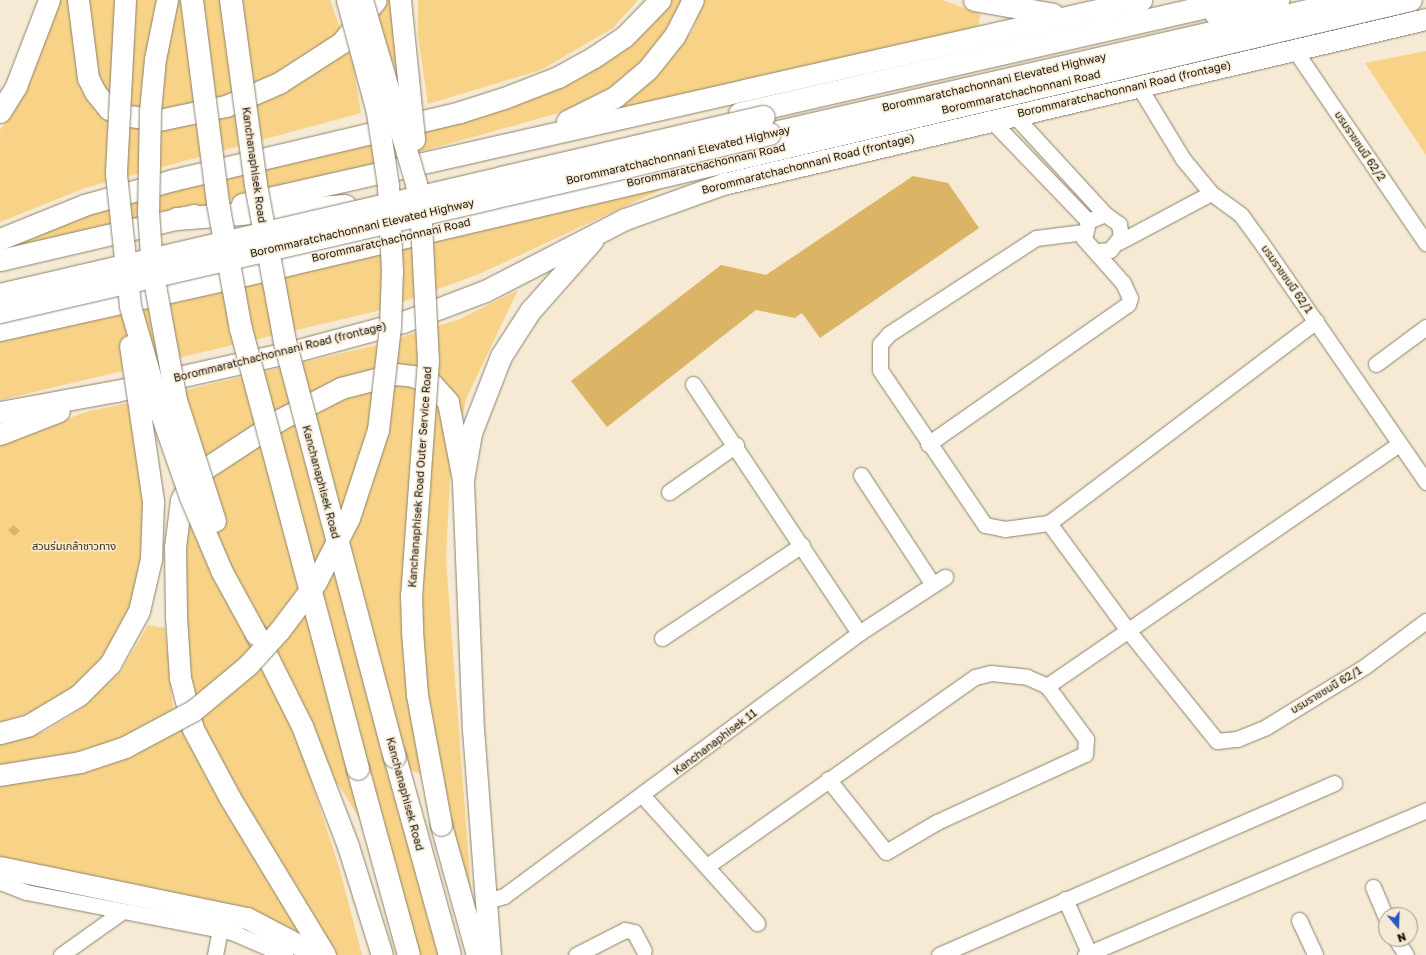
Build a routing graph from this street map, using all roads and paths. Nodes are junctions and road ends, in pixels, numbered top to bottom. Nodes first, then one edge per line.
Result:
1 (49, 0) edge
2 (78, 0) edge
3 (125, 0) edge
4 (167, 0) edge
5 (192, 0) edge
6 (231, 0) edge
7 (347, 0) edge
8 (362, 0) edge
9 (376, 0) edge
10 (400, 0) edge
11 (660, 0) edge
12 (693, 0) edge
13 (974, 0) edge
14 (1141, 0) edge
15 (1237, 0) edge
16 (1278, 0) edge
17 (1411, 0) edge
18 (1426, 2) edge
19 (1353, 7) edge
20 (1070, 16) junction
21 (1426, 19) edge
22 (1294, 49) junction
23 (1138, 85) junction
24 (0, 112) edge
25 (1013, 114) junction
26 (990, 119) junction
27 (515, 142) junction
28 (416, 182) junction
29 (1211, 193) junction
30 (346, 206) junction
31 (1105, 214) junction
32 (177, 219) junction
33 (1086, 226) junction
34 (599, 231) junction
35 (0, 238) edge
36 (1119, 242) junction
37 (1426, 243) edge
38 (1098, 251) junction
39 (0, 260) edge
40 (0, 287) edge
41 (0, 295) edge
42 (130, 306) junction
43 (0, 312) edge
44 (1316, 321) junction
45 (1426, 327) edge
46 (0, 330) edge
47 (1376, 364) dead end
48 (693, 384) dead end
49 (96, 395) junction
50 (0, 412) edge
51 (0, 434) edge
52 (928, 444) junction
53 (1399, 444) junction
54 (736, 445) junction
55 (861, 475) dead end
56 (463, 480) junction
57 (1426, 482) edge
58 (669, 492) dead end
59 (1049, 523) junction
60 (802, 545) junction
61 (1426, 621) edge
62 (1126, 628) junction
63 (859, 633) junction
64 (256, 634) junction
65 (662, 638) dead end
66 (1047, 686) junction
67 (0, 733) edge
68 (0, 775) edge
69 (828, 779) junction
70 (1334, 783) dead end
71 (643, 796) junction
72 (1426, 810) edge
73 (707, 866) junction
74 (0, 867) edge
75 (0, 882) edge
76 (1373, 887) dead end
77 (0, 890) edge
78 (26, 892) junction
79 (1065, 899) junction
80 (483, 902) junction
81 (1382, 907) edge
82 (124, 911) junction
83 (1299, 920) dead end
84 (756, 923) dead end
85 (220, 930) junction
86 (257, 949) edge
87 (644, 951) dead end
88 (1087, 954) edge
89 (61, 955) edge
90 (215, 955) edge
91 (285, 955) edge
92 (318, 955) edge
93 (325, 955) edge
94 (382, 955) edge
95 (410, 955) edge
96 (450, 955) edge
97 (478, 955) edge
98 (490, 955) edge
99 (576, 955) edge
100 (939, 955) edge
101 (1315, 955) edge

1 - 24 main road
2 - 9 main road
3 - 42 main road, bridge
4 - 64 main road, bridge
5 - 95 main road, bridge
6 - 96 main road, Kanchanaphisek Road, bridge
7 - 68 main road, bridge
8 - 28 main road, Kanchanaphisek Road Outer Service Road, bridge
10 - 28 main road, bridge
11 - 35 main road
12 - 27 main road
13 - 20 main road
14 - 20 main road
15 - 30 main road
16 - 41 main road, Borommaratchachonnani Elevated Highway, bridge
17 - 19 main road, Borommaratchachonnani Road
18 - 19 main road
19 - 43 main road, Borommaratchachonnani Elevated Highway, bridge
19 - 46 main road, Borommaratchachonnani Road
20 - 27 main road
21 - 22 main road, Borommaratchachonnani Road (frontage)
22 - 23 main road, Borommaratchachonnani Road (frontage)
22 - 37 street, บรมราชชนนี 62/2
23 - 25 main road, Borommaratchachonnani Road (frontage)
23 - 29 street, บรมราชชนนี 62/1
25 - 26 main road, Borommaratchachonnani Road (frontage)
25 - 31 street
26 - 33 street
26 - 34 main road, Borommaratchachonnani Road (frontage)
27 - 32 main road
28 - 97 main road, Kanchanaphisek Road Outer Service Road, bridge
29 - 36 street
29 - 44 street, บรมราชชนนี 62/1
30 - 32 main road
30 - 40 main road
31 - 33 street
31 - 36 street
32 - 39 main road
33 - 38 street
33 - 52 street
34 - 49 main road, Borommaratchachonnani Road (frontage)
34 - 56 main road
36 - 38 street
38 - 52 street
42 - 64 main road, bridge
42 - 67 main road, bridge
44 - 53 street, บรมราชชนนี 62/1
44 - 59 street
45 - 47 street
48 - 54 street
49 - 50 main road, Borommaratchachonnani Road (frontage)
49 - 51 main road
52 - 59 street
53 - 57 street, บรมราชชนนี 62/1
53 - 62 street
54 - 58 street
54 - 60 street
55 - 63 street, Kanchanaphisek 11
56 - 80 main road
56 - 93 main road
59 - 62 street
60 - 63 street
60 - 65 street
61 - 62 street, บรมราชชนนี 62/1
62 - 66 street
63 - 71 street, Kanchanaphisek 11
64 - 94 main road
66 - 69 street
66 - 69 street
69 - 73 street
70 - 79 street
71 - 73 street
71 - 80 street, Kanchanaphisek 11
72 - 88 street
73 - 84 street
74 - 92 main road
75 - 78 street
76 - 81 street
77 - 78 street
78 - 82 street
79 - 88 street
79 - 100 street
80 - 98 main road
82 - 85 street
82 - 89 street
83 - 101 street
85 - 86 street
85 - 90 street
86 - 91 street
87 - 99 street

